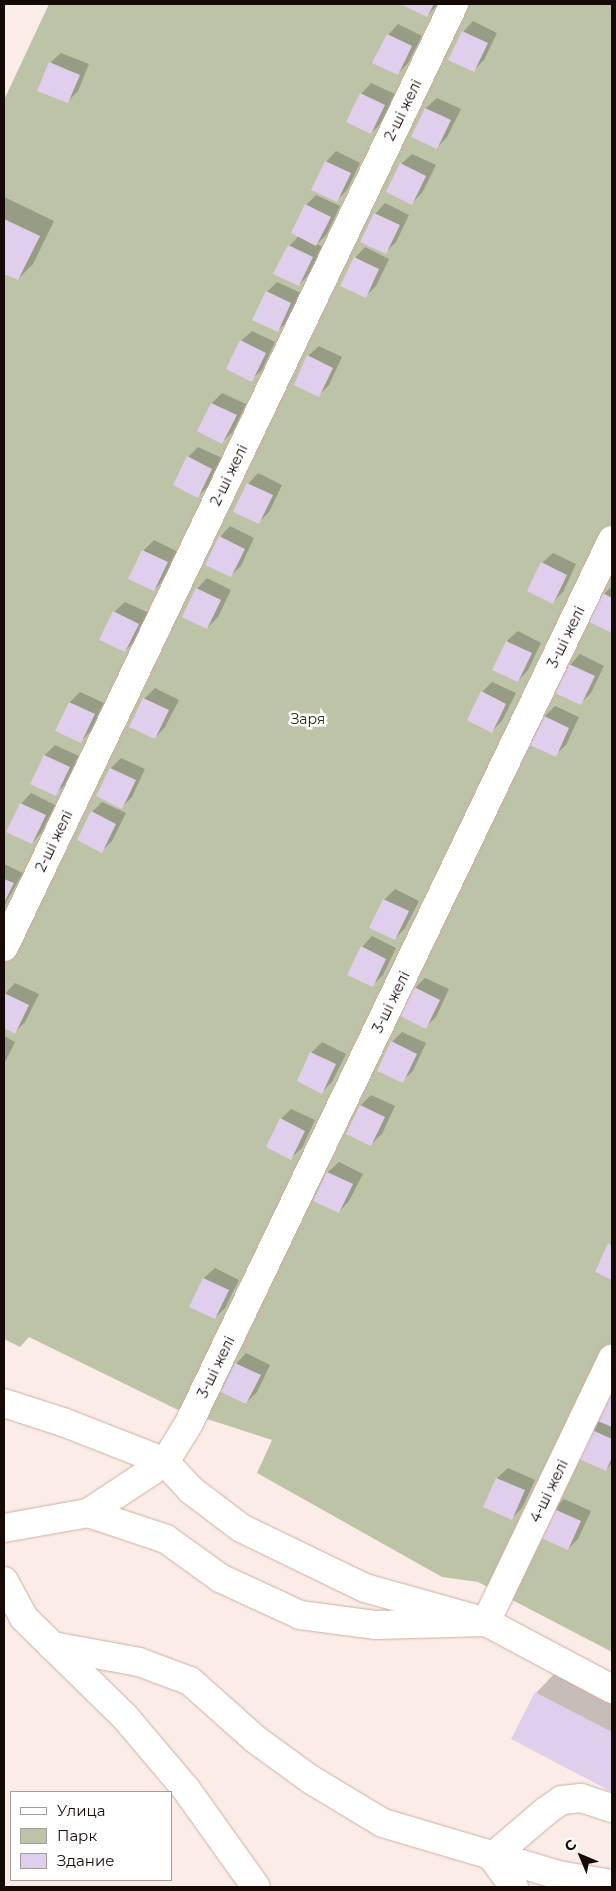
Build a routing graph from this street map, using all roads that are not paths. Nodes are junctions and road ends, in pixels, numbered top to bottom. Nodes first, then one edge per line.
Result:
1 (454, 4) edge
2 (612, 540) edge
3 (4, 947) edge
4 (612, 1359) edge
5 (4, 1403) edge
6 (165, 1462) junction
7 (88, 1513) junction
8 (4, 1532) edge
9 (4, 1581) edge
10 (486, 1622) junction
11 (52, 1646) junction
12 (612, 1689) edge
13 (612, 1808) edge
14 (492, 1857) junction
15 (612, 1885) edge
16 (257, 1886) edge
17 (514, 1887) edge

1 - 3 street, 2-ші желі
2 - 6 street, 3-ші желі
4 - 10 street, 4-ші желі
5 - 6 street
6 - 7 street
6 - 10 street
7 - 8 street
7 - 10 street
9 - 11 street
10 - 12 street
11 - 14 street
11 - 16 street
13 - 14 street
14 - 15 street
14 - 17 street

